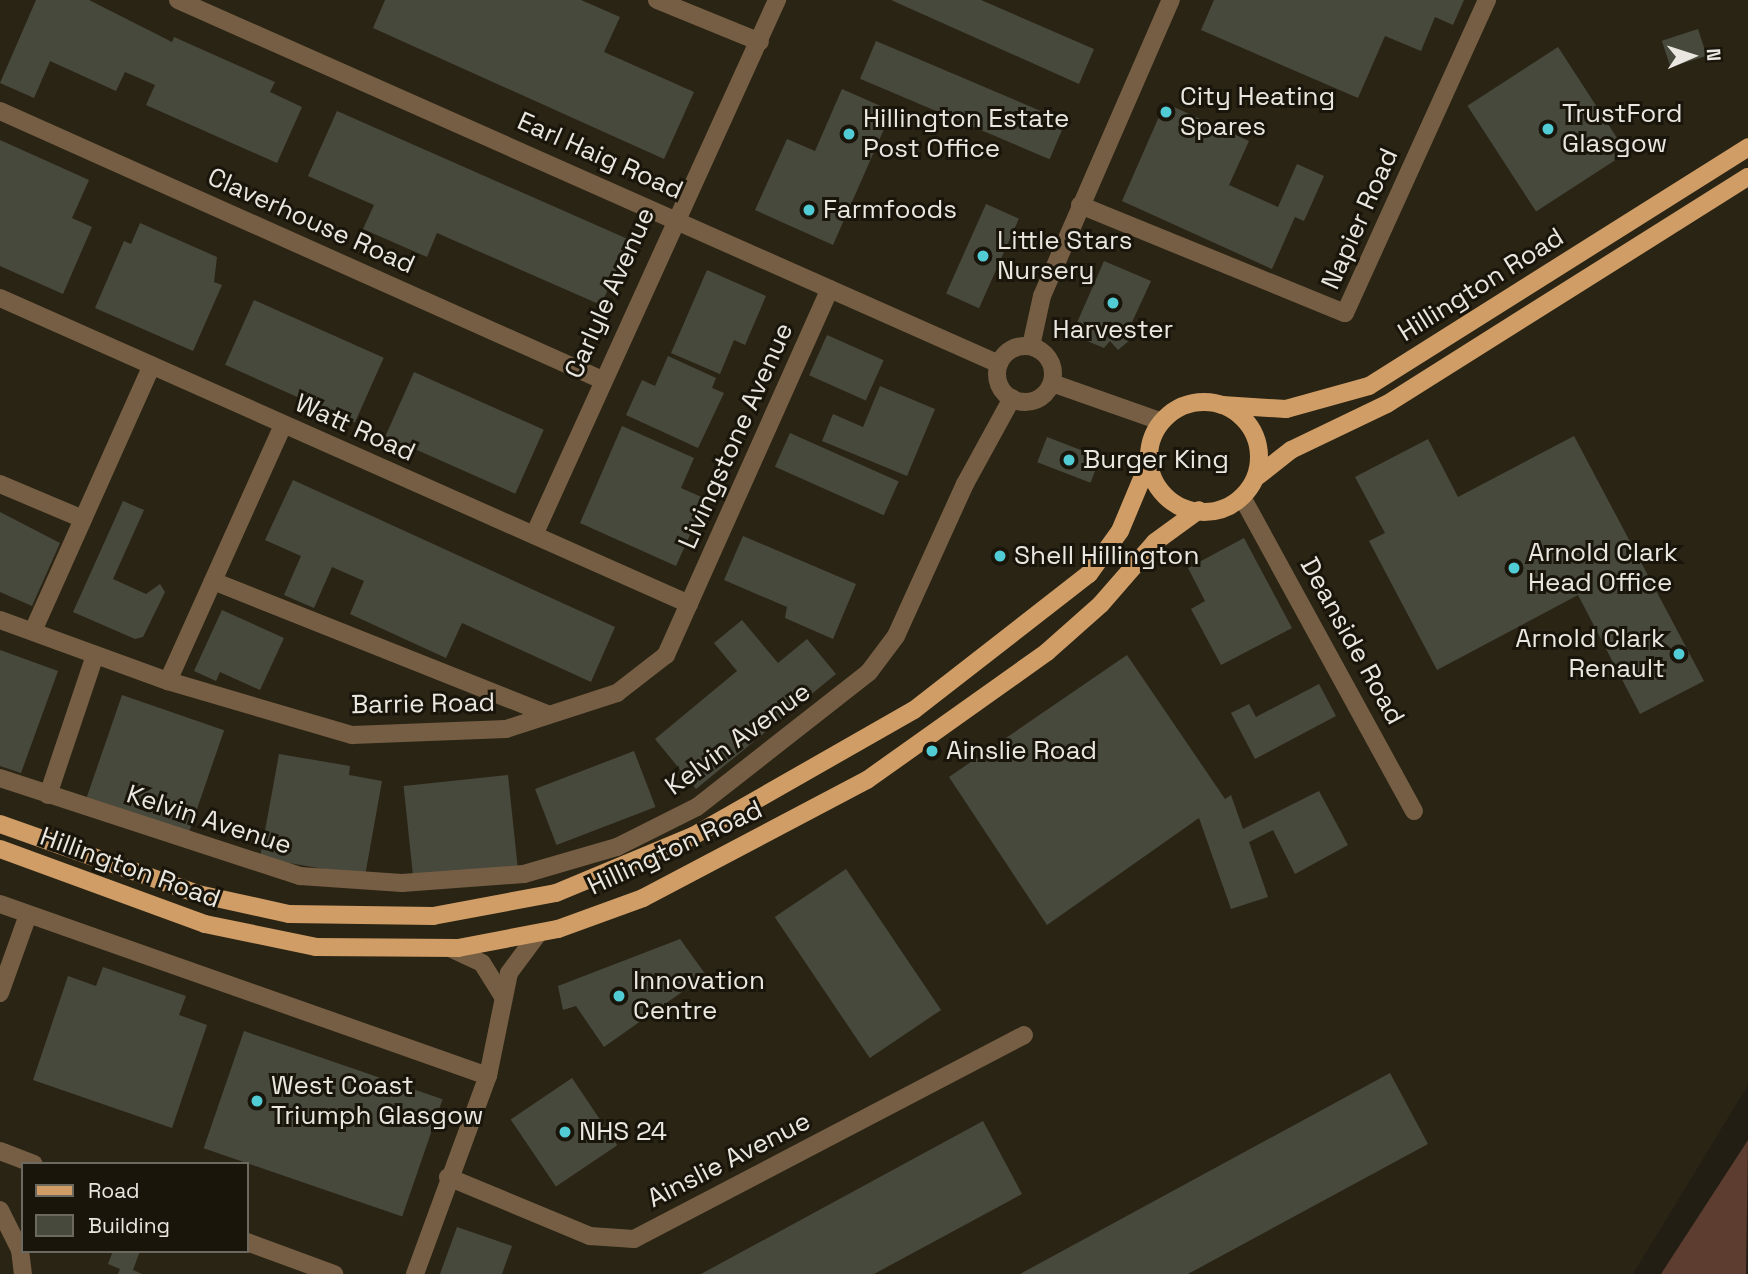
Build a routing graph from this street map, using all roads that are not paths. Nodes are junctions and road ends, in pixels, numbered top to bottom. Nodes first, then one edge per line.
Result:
1 (178, 0) edge
2 (657, 0) edge
3 (777, 0) edge
4 (1171, 0) edge
5 (1487, 0) edge
6 (760, 42) junction
7 (0, 111) edge
8 (1748, 148) edge
9 (1748, 177) edge
10 (1080, 205) junction
11 (673, 218) junction
12 (830, 289) junction
13 (0, 298) edge
14 (1031, 346) junction
15 (152, 365) junction
16 (999, 365) junction
17 (600, 379) junction
18 (1052, 383) junction
19 (1012, 398) junction
20 (1222, 405) junction
21 (1160, 421) junction
22 (283, 425) junction
23 (1148, 464) junction
24 (1258, 476) junction
25 (0, 484) edge
26 (1242, 497) junction
27 (1199, 510) junction
28 (83, 519) junction
29 (534, 536) junction
30 (213, 581) junction
31 (689, 604) junction
32 (0, 620) edge
33 (33, 631) junction
34 (95, 655) junction
35 (168, 681) junction
36 (548, 714) junction
37 (0, 778) edge
38 (48, 795) junction
39 (1414, 811) dead end
40 (0, 824) edge
41 (0, 849) edge
42 (0, 904) edge
43 (28, 915) junction
44 (538, 934) junction
45 (450, 948) junction
46 (0, 993) edge
47 (503, 996) junction
48 (1024, 1035) dead end
49 (488, 1076) junction
50 (0, 1151) edge
51 (29, 1162) edge
52 (447, 1177) junction
53 (0, 1210) edge
54 (248, 1242) edge
55 (23, 1274) edge
56 (334, 1274) edge
57 (415, 1274) edge

1 - 11 street, Earl Haig Road
2 - 6 street
3 - 6 street, Carlyle Avenue
4 - 10 street
5 - 10 street, Napier Road
6 - 11 street, Carlyle Avenue
7 - 17 street, Claverhouse Road
8 - 20 main road, Hillington Road
9 - 24 main road, Hillington Road
10 - 14 street
11 - 12 street, Earl Haig Road
11 - 17 street, Carlyle Avenue
12 - 16 street, Earl Haig Road
12 - 31 street, Livingstone Avenue
13 - 15 street, Watt Road
14 - 16 street
14 - 18 street
15 - 22 street, Watt Road
15 - 28 street
16 - 19 street
17 - 29 street, Carlyle Avenue
18 - 19 street
18 - 21 street
19 - 38 street, Kelvin Avenue
20 - 21 main road
20 - 24 main road
21 - 23 main road
22 - 29 street, Watt Road
22 - 30 street
23 - 27 main road
23 - 40 main road, Hillington Road
24 - 26 main road
25 - 28 street
26 - 27 main road
26 - 39 street, Deanside Road
27 - 44 main road, Hillington Road
28 - 33 street
29 - 31 street, Watt Road
30 - 35 street
30 - 36 street
31 - 36 street, Barrie Road
32 - 33 street, Barrie Road
33 - 34 street, Barrie Road
34 - 35 street, Barrie Road
34 - 38 street
35 - 36 street, Barrie Road
37 - 38 street, Hillington Road
41 - 45 main road, Hillington Road
42 - 43 street
43 - 46 street
43 - 49 street
44 - 45 main road, Hillington Road
44 - 47 street
45 - 47 street
47 - 49 street
48 - 52 street, Ainslie Avenue
49 - 52 street
50 - 51 street
52 - 57 street
53 - 55 street
54 - 56 street

